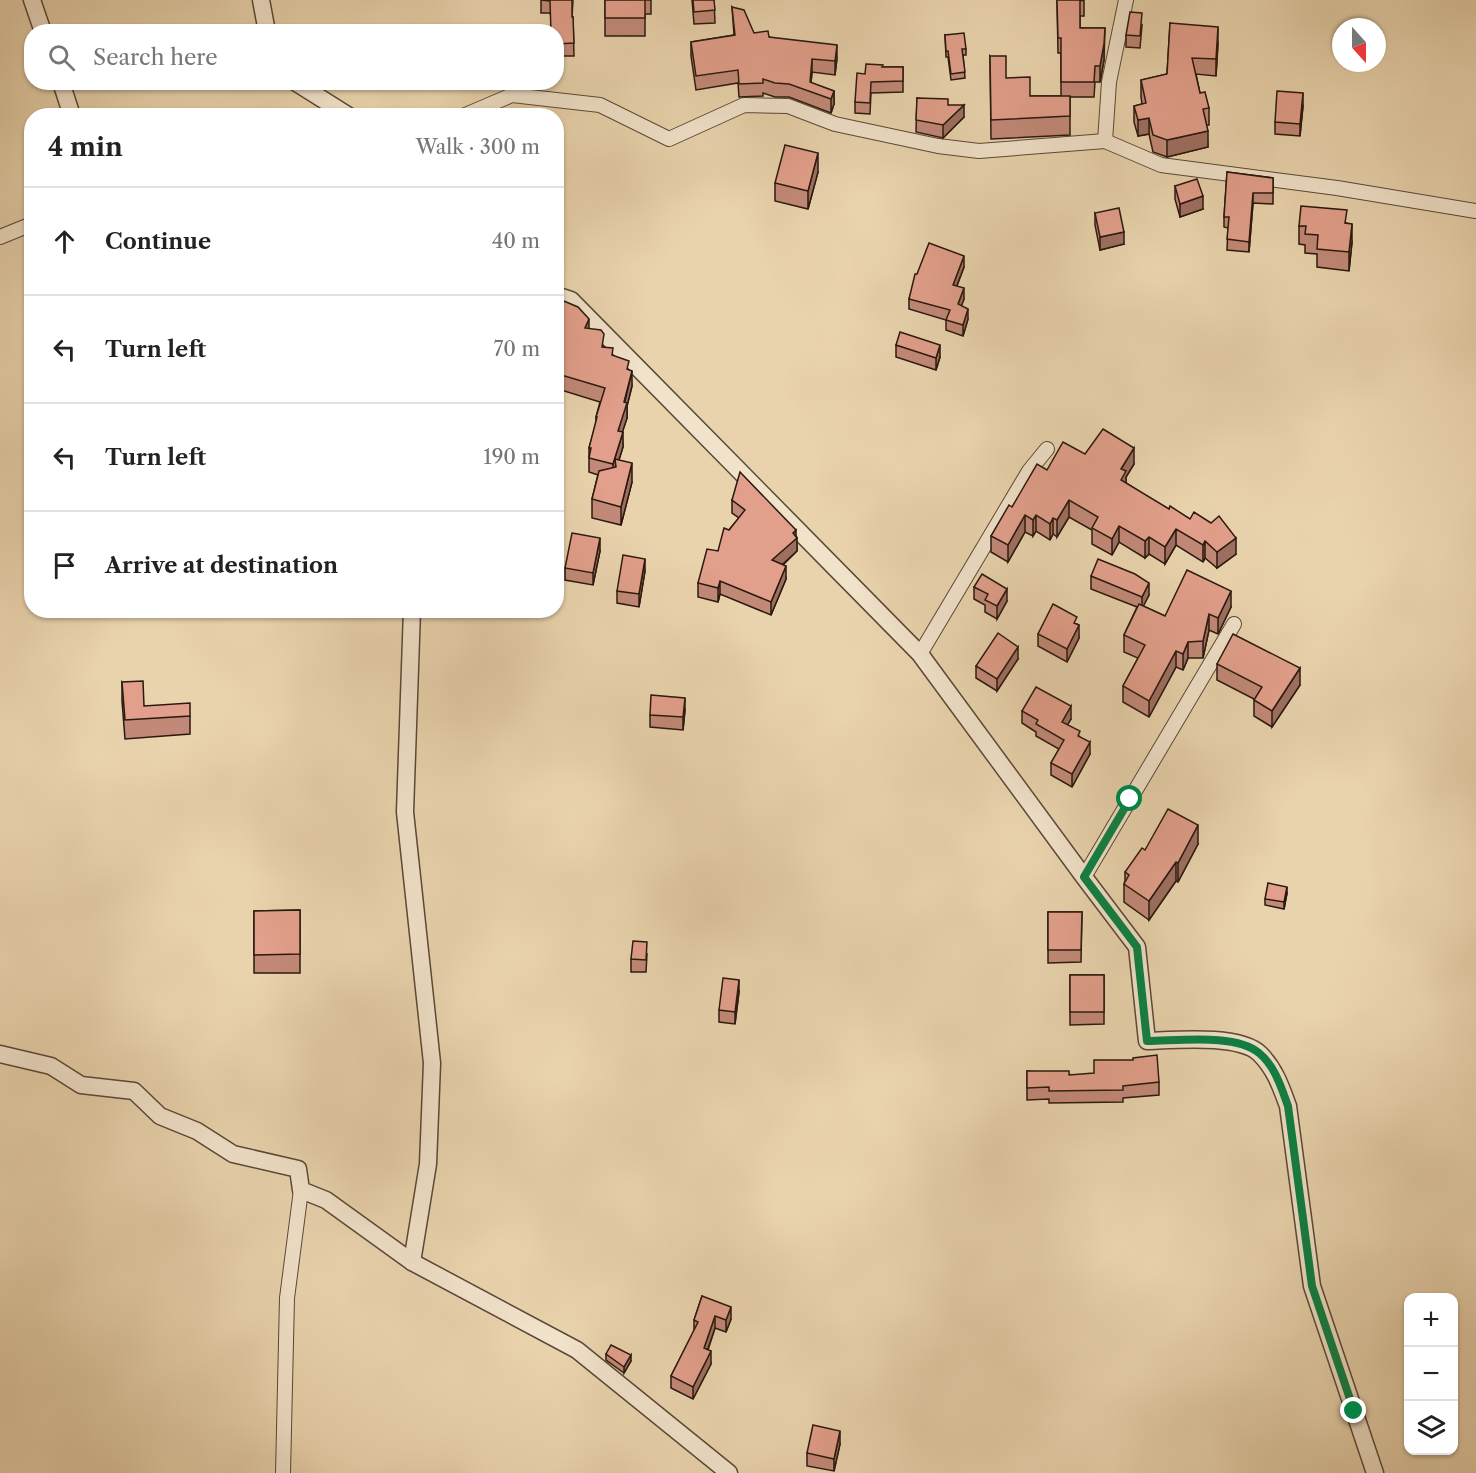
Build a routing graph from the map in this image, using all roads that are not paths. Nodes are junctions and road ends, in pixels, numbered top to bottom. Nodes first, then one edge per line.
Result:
1 (32, 0) edge
2 (261, 0) edge
3 (1126, 0) edge
4 (40, 24) edge
5 (266, 24) edge
6 (64, 90) edge
7 (308, 90) edge
8 (69, 108) edge
9 (336, 108) edge
10 (481, 108) edge
11 (1105, 141) junction
12 (1476, 210) edge
13 (24, 227) edge
14 (0, 237) edge
15 (564, 298) edge
16 (1047, 449) dead end
17 (412, 618) edge
18 (1234, 624) dead end
19 (920, 654) junction
20 (1084, 877) junction
21 (0, 1054) edge
22 (301, 1190) junction
23 (412, 1262) junction
24 (283, 1473) edge
25 (729, 1473) edge
26 (1375, 1473) edge

1 - 4 street
2 - 5 street
3 - 11 street
6 - 8 street
7 - 9 street
10 - 11 street
11 - 12 street
13 - 14 street
15 - 19 street
16 - 19 street
17 - 23 street
18 - 20 street
19 - 20 street
20 - 26 street
21 - 22 street
22 - 23 street
22 - 24 street
23 - 25 street

